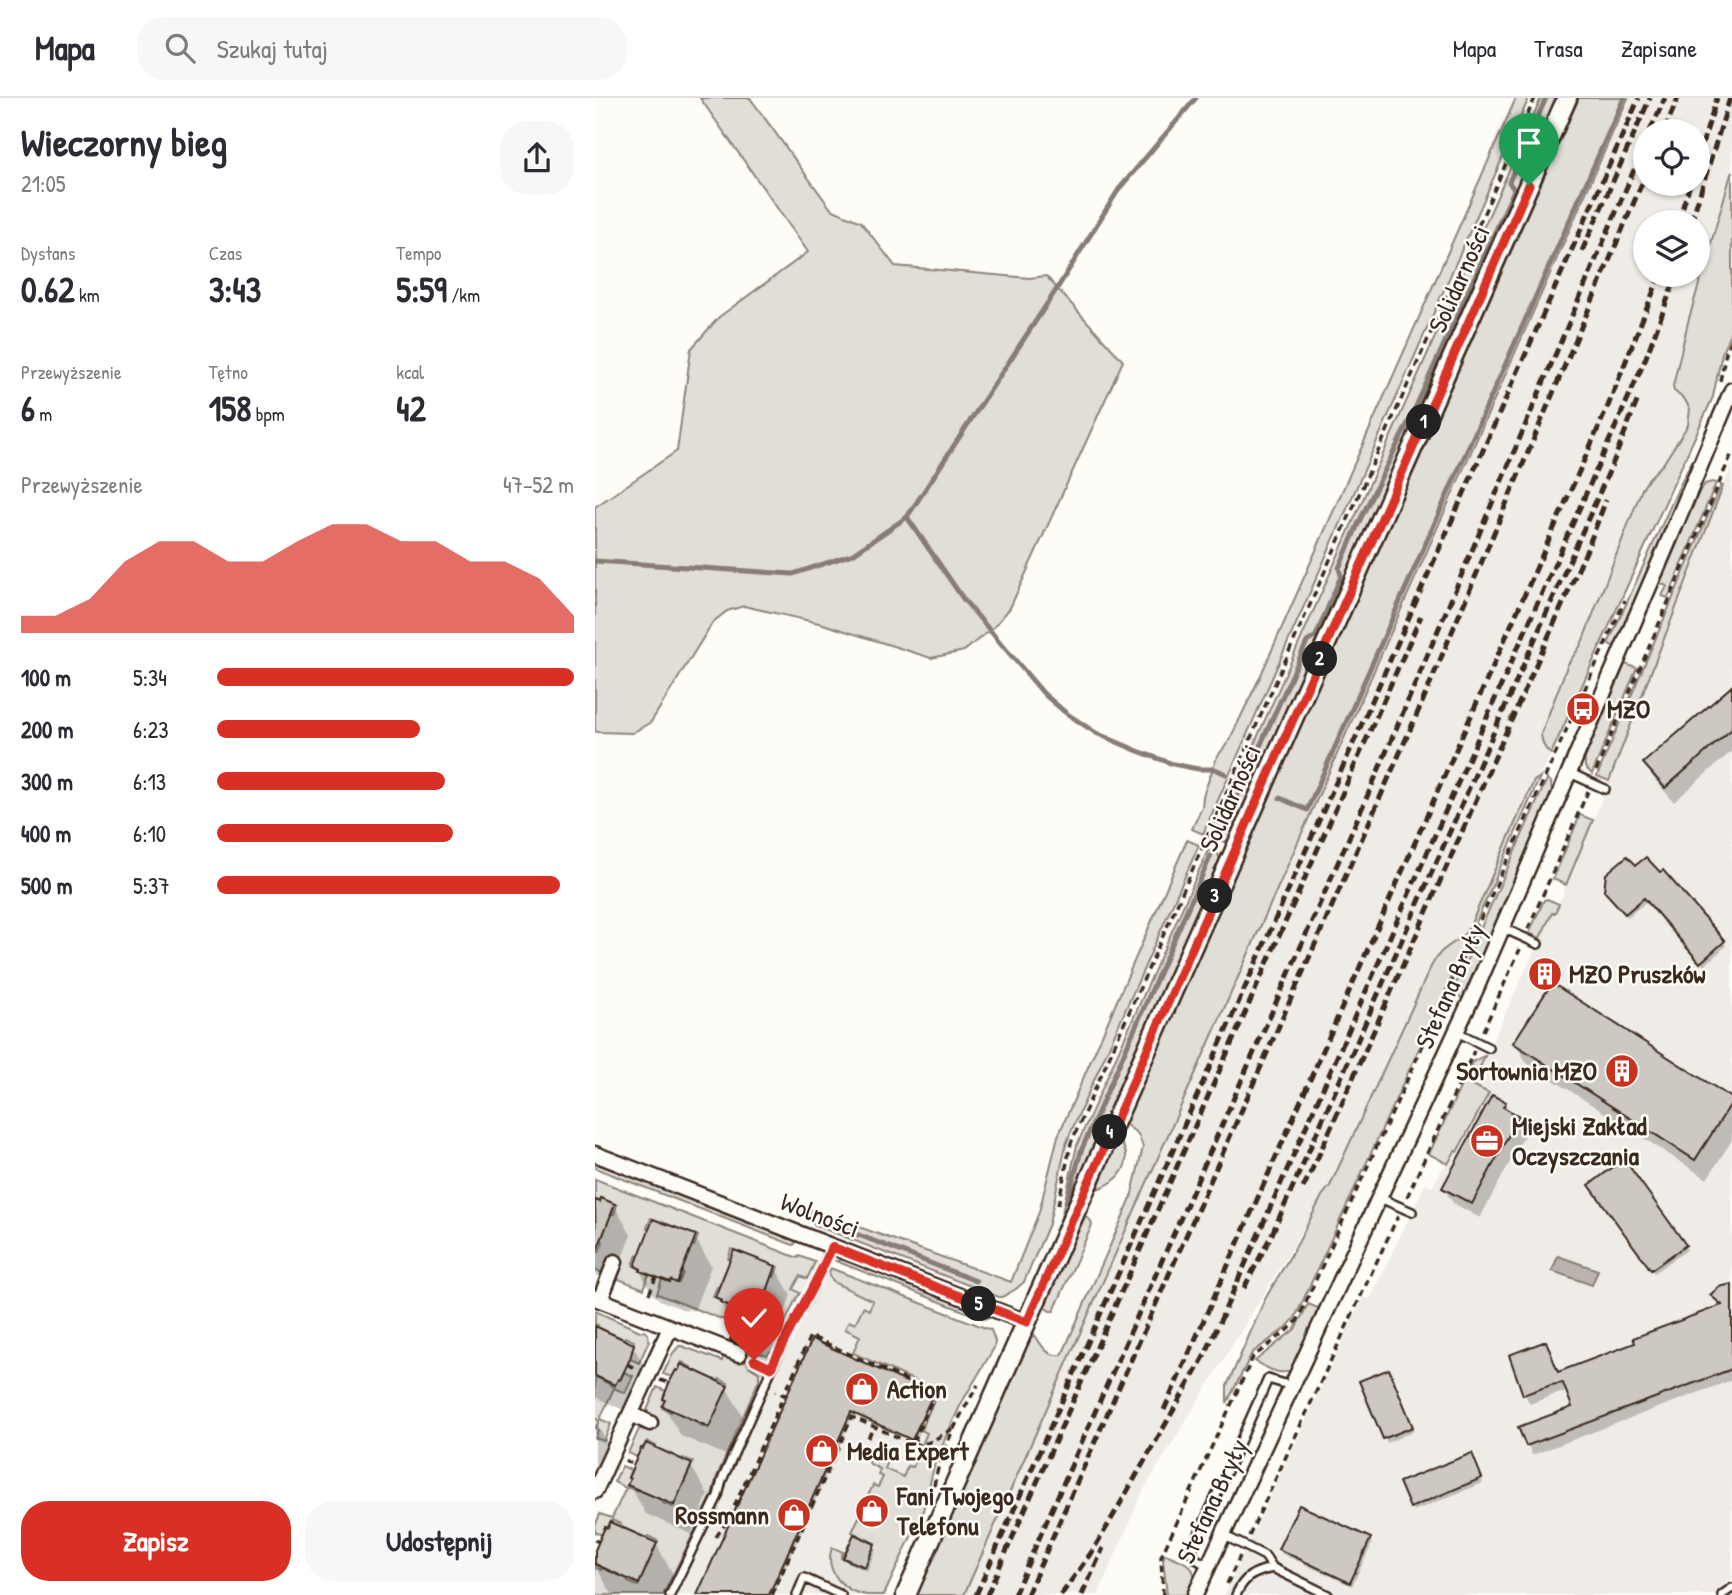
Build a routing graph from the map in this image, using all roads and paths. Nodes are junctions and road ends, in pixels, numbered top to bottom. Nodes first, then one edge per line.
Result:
1 (1535, 98) edge
2 (1567, 98) edge
3 (1732, 336) edge
4 (1725, 388) edge
5 (1732, 453) edge
6 (1625, 600) dead end
7 (1570, 772) junction
8 (1592, 782) junction
9 (1605, 789) dead end
10 (1503, 928) junction
11 (1524, 938) junction
12 (1538, 944) dead end
13 (1457, 1032) junction
14 (1478, 1042) junction
15 (1489, 1048) dead end
16 (595, 1154) edge
17 (1380, 1198) junction
18 (1058, 1205) dead end
19 (1402, 1208) junction
20 (1412, 1212) dead end
21 (832, 1247) junction
22 (615, 1262) dead end
23 (656, 1277) dead end
24 (649, 1294) dead end
25 (598, 1299) edge
26 (1027, 1322) junction
27 (670, 1328) junction
28 (739, 1354) dead end
29 (754, 1360) dead end
30 (627, 1364) dead end
31 (771, 1368) junction
32 (638, 1370) dead end
33 (764, 1386) junction
34 (1293, 1386) junction
35 (784, 1395) junction
36 (631, 1414) junction
37 (650, 1423) dead end
38 (874, 1426) junction
39 (955, 1428) dead end
40 (868, 1438) dead end
41 (914, 1445) junction
42 (623, 1460) dead end
43 (941, 1460) dead end
44 (633, 1465) dead end
45 (595, 1490) edge
46 (1223, 1535) junction
47 (716, 1537) dead end
48 (1244, 1545) junction
49 (1209, 1566) junction
50 (1273, 1568) junction
51 (1226, 1585) dead end
52 (1732, 1588) edge
53 (670, 1595) edge
54 (772, 1595) edge
55 (797, 1595) edge
56 (841, 1595) edge
57 (906, 1595) edge
58 (1163, 1595) edge
59 (1195, 1595) edge
60 (1236, 1595) edge
61 (1328, 1595) edge
62 (1723, 1595) edge

1 - 18 path
2 - 26 street, Solidarności
3 - 4 path
4 - 7 street, Stefana Bryły
5 - 8 path
6 - 58 path
7 - 8 lane
7 - 10 street, Stefana Bryły
8 - 9 lane
8 - 11 path
10 - 11 lane
10 - 13 street, Stefana Bryły
11 - 12 lane
11 - 14 path
13 - 14 lane
13 - 17 street, Stefana Bryły
14 - 15 lane
14 - 19 path
16 - 21 street, Wolności
17 - 19 lane
17 - 34 street, Stefana Bryły
19 - 20 lane
19 - 48 path
21 - 26 street, Wolności
21 - 31 lane
22 - 25 street
23 - 24 path
25 - 27 street
26 - 57 street, Solidarności
27 - 28 street
27 - 36 street
29 - 31 lane
30 - 32 path
31 - 33 lane
33 - 35 path
33 - 53 lane
34 - 46 street, Stefana Bryły
34 - 49 lane
35 - 41 path
35 - 47 path
36 - 37 street
36 - 45 street
38 - 40 path
38 - 41 path
38 - 54 path
39 - 41 path
41 - 43 path
42 - 44 path
46 - 48 lane
46 - 49 street, Stefana Bryły
48 - 50 lane
48 - 51 path
49 - 59 street, Stefana Bryły
50 - 60 lane
50 - 61 lane
52 - 62 lane
55 - 56 lane

